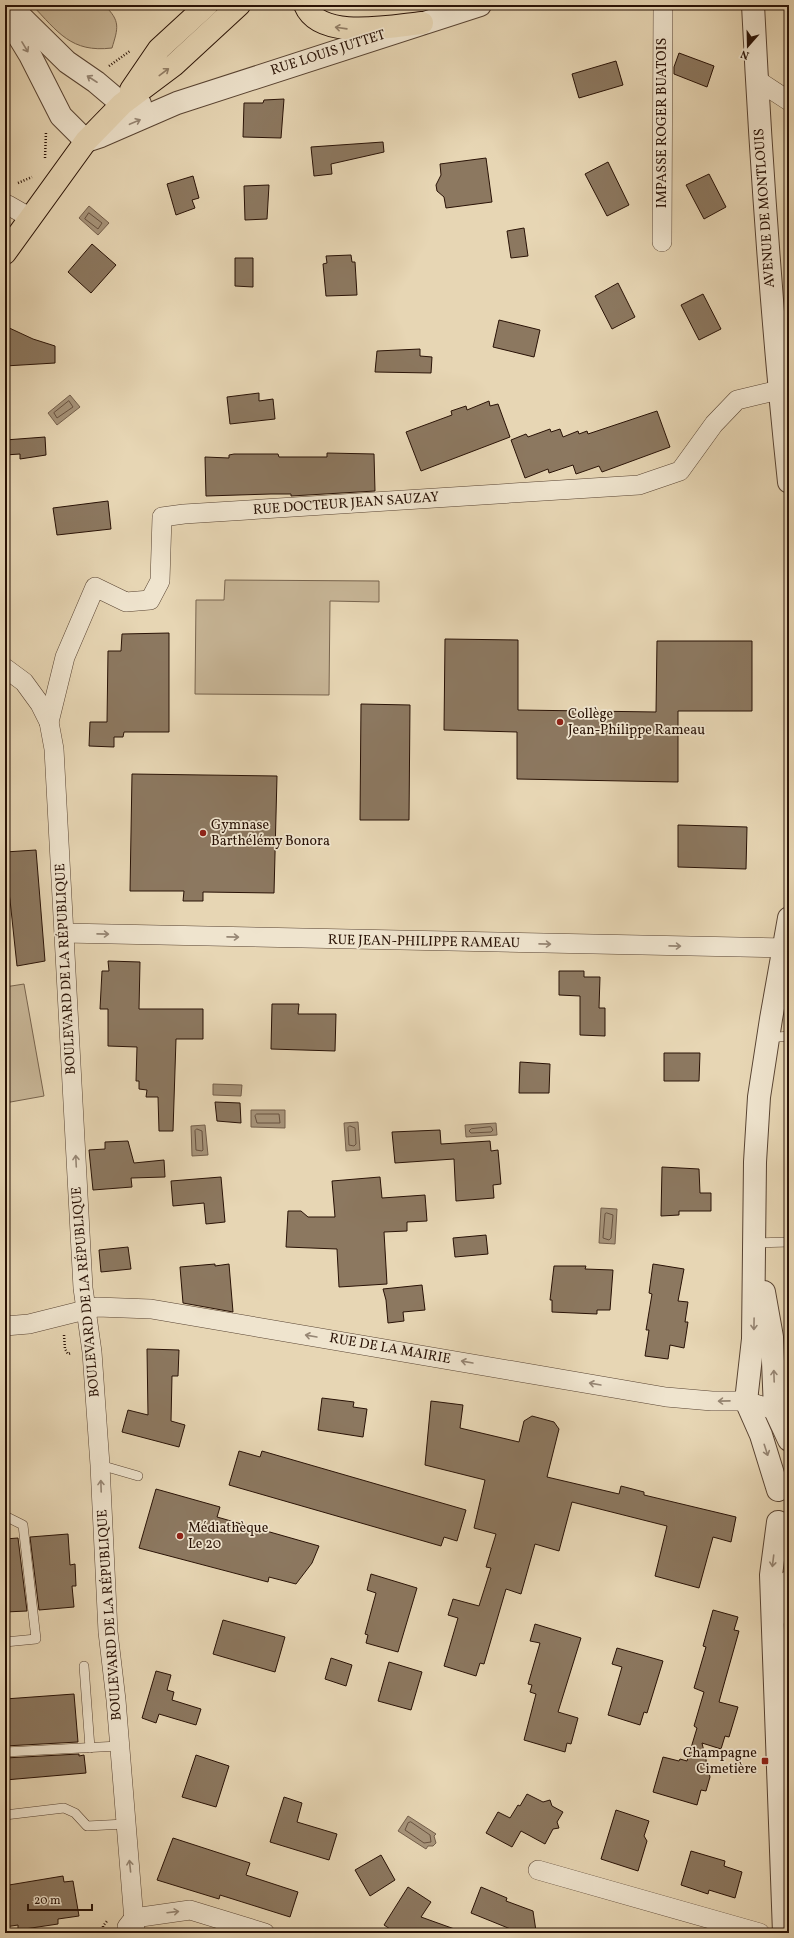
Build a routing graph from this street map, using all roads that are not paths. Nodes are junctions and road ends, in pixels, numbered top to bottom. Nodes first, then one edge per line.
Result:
1 (10, 5) edge
2 (207, 5) edge
3 (239, 5) edge
4 (304, 5) edge
5 (480, 5) edge
6 (663, 5) edge
7 (753, 5) edge
8 (5, 14) edge
9 (422, 23) junction
10 (757, 80) junction
11 (789, 101) edge
12 (177, 103) junction
13 (122, 104) junction
14 (86, 141) junction
15 (5, 205) edge
16 (29, 217) junction
17 (662, 242) dead end
18 (5, 253) edge
19 (779, 390) junction
20 (789, 482) edge
21 (5, 668) edge
22 (49, 722) junction
23 (789, 918) edge
24 (64, 933) junction
25 (784, 948) junction
26 (783, 983) edge
27 (779, 1037) edge
28 (789, 1242) edge
29 (755, 1243) junction
30 (84, 1310) junction
31 (5, 1326) edge
32 (746, 1401) junction
33 (775, 1410) junction
34 (789, 1440) edge
35 (100, 1465) junction
36 (138, 1476) dead end
37 (784, 1486) edge
38 (5, 1516) edge
39 (784, 1526) edge
40 (789, 1582) edge
41 (773, 1625) junction
42 (5, 1642) edge
43 (84, 1666) dead end
44 (119, 1746) junction
45 (90, 1748) junction
46 (5, 1752) edge
47 (5, 1815) edge
48 (125, 1824) junction
49 (538, 1870) dead end
50 (134, 1925) edge
51 (122, 1933) edge
52 (265, 1933) edge
53 (760, 1933) edge
54 (784, 1933) edge

13 -> 1 street
2 - 13 main road
13 -> 3 main road
9 -> 4 main road
5 - 9 street, RUE LOUIS JUTTET
6 - 17 street, IMPASSE ROGER BUATOIS
7 - 10 street, AVENUE DE MONTLOUIS
8 -> 14 street
9 - 12 street, RUE LOUIS JUTTET
10 - 11 street
10 - 19 street, AVENUE DE MONTLOUIS
12 - 13 street, RUE LOUIS JUTTET
14 -> 12 street, RUE LOUIS JUTTET
13 - 14 main road
14 - 16 main road
15 - 16 street
16 - 18 main road
19 - 20 street, AVENUE DE MONTLOUIS
19 - 22 street, RUE DOCTEUR JEAN SAUZAY
21 - 22 street, BOULEVARD DE LA RÉPUBLIQUE
22 - 24 street, BOULEVARD DE LA RÉPUBLIQUE
23 - 25 street
24 -> 25 street, RUE JEAN-PHILIPPE RAMEAU
30 -> 24 street, BOULEVARD DE LA RÉPUBLIQUE
25 - 26 street
26 - 27 street
27 - 29 street
28 - 29 lane
29 -> 32 street
33 -> 29 street
30 - 31 street, RUE DE LA MAIRIE
32 -> 30 street, RUE DE LA MAIRIE
30 - 35 street, BOULEVARD DE LA RÉPUBLIQUE
32 - 33 street, RUE DE LA MAIRIE
32 -> 37 street
33 - 34 street
35 - 36 lane
44 -> 35 street, BOULEVARD DE LA RÉPUBLIQUE
37 - 39 street
38 - 42 lane
39 -> 41 street
40 - 41 street
41 - 54 street
43 - 45 lane
44 - 45 lane
44 - 48 street, BOULEVARD DE LA RÉPUBLIQUE
45 - 46 lane
47 - 48 lane
50 -> 48 street, BOULEVARD DE LA RÉPUBLIQUE
49 - 53 street
50 - 51 street
50 -> 52 street

